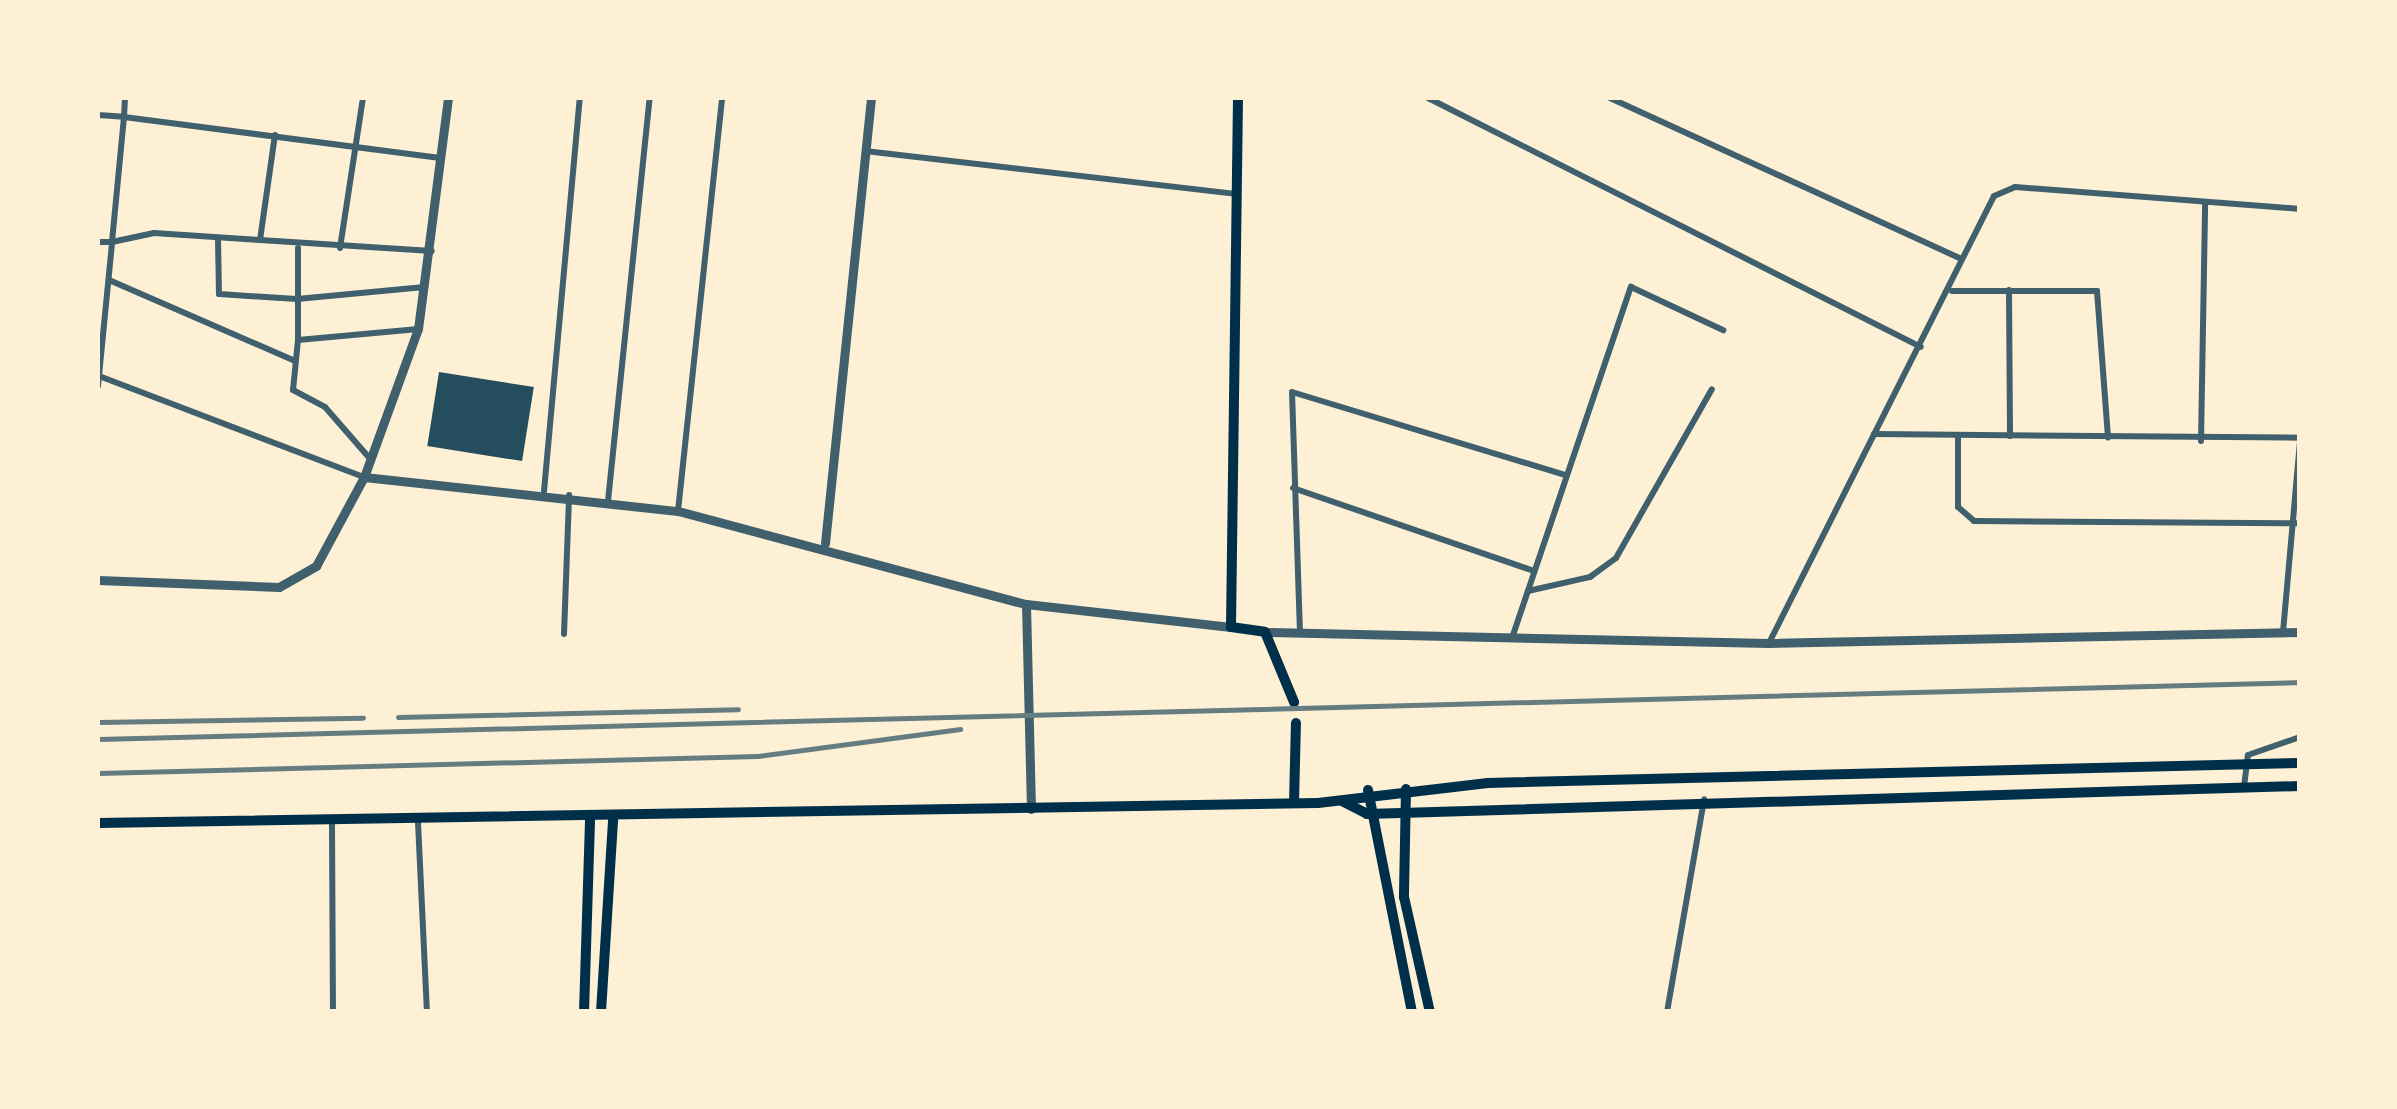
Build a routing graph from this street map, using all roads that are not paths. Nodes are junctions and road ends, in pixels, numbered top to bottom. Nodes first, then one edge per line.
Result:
1 (125, 98) edge
2 (362, 98) edge
3 (448, 98) edge
4 (580, 98) edge
5 (650, 98) edge
6 (722, 98) edge
7 (871, 98) edge
8 (1238, 98) edge
9 (1428, 98) edge
10 (1610, 98) edge
11 (98, 115) edge
12 (124, 117) junction
13 (275, 135) junction
14 (356, 145) junction
15 (865, 151) junction
16 (441, 158) junction
17 (1237, 194) junction
18 (2205, 202) junction
19 (2300, 208) edge
20 (218, 238) junction
21 (260, 240) junction
22 (98, 242) edge
23 (112, 242) junction
24 (298, 248) junction
25 (340, 248) junction
26 (432, 251) junction
27 (1961, 258) junction
28 (108, 280) junction
29 (426, 287) junction
30 (2009, 290) junction
31 (1952, 291) junction
32 (296, 299) junction
33 (101, 328) edge
34 (418, 329) junction
35 (1724, 330) dead end
36 (298, 340) junction
37 (1921, 347) junction
38 (295, 361) junction
39 (99, 376) edge
40 (98, 386) edge
41 (1712, 389) dead end
42 (1874, 434) junction
43 (1958, 435) junction
44 (2010, 436) junction
45 (2108, 438) junction
46 (2300, 440) edge
47 (2201, 441) junction
48 (372, 460) junction
49 (1565, 475) junction
50 (364, 477) junction
51 (1293, 488) junction
52 (544, 491) junction
53 (569, 495) junction
54 (608, 501) junction
55 (678, 511) junction
56 (2296, 523) edge
57 (825, 543) junction
58 (1534, 571) junction
59 (98, 580) edge
60 (1527, 592) junction
61 (1026, 604) junction
62 (1231, 627) junction
63 (1265, 632) junction
64 (2283, 632) junction
65 (2300, 632) edge
66 (564, 634) dead end
67 (1300, 634) junction
68 (1512, 639) junction
69 (1769, 643) junction
70 (1294, 702) dead end
71 (1296, 723) dead end
72 (2300, 738) edge
73 (2300, 763) edge
74 (2243, 764) junction
75 (2300, 786) edge
76 (2244, 787) junction
77 (1406, 789) junction
78 (1368, 790) junction
79 (1704, 799) junction
80 (1342, 800) junction
81 (1294, 803) junction
82 (1031, 808) junction
83 (1410, 811) junction
84 (1367, 814) junction
85 (590, 818) junction
86 (613, 818) junction
87 (418, 822) junction
88 (98, 823) edge
89 (332, 825) junction
90 (333, 1012) edge
91 (427, 1012) edge
92 (584, 1012) edge
93 (601, 1012) edge
94 (719, 1012) edge
95 (767, 1012) edge
96 (1412, 1012) edge
97 (1430, 1012) edge
98 (1667, 1012) edge

1 - 12 street
2 - 14 street
3 - 16 street
4 - 52 street
5 - 54 street
6 - 55 street
7 - 15 street
8 - 17 main road
9 - 37 street
10 - 27 street
11 - 12 street
12 - 13 street
12 - 23 street
13 - 14 street
13 - 21 street
14 - 16 street
14 - 25 street
15 - 17 street
15 - 57 street
16 - 26 street
17 - 62 main road
18 - 19 street
18 - 27 street
18 - 47 street
20 - 21 street
20 - 23 street
20 - 32 street
21 - 24 street
22 - 23 street
23 - 28 street
24 - 25 street
24 - 32 street
25 - 26 street
26 - 29 street
27 - 31 street
28 - 33 street
28 - 38 street
29 - 32 street
29 - 34 street
30 - 31 street
30 - 44 street
30 - 45 street
31 - 37 street
32 - 36 street
33 - 39 street
34 - 36 street
34 - 48 street
35 - 49 street
36 - 38 street
37 - 42 street
38 - 48 street
39 - 40 street
39 - 50 street
41 - 60 street
42 - 43 street
42 - 69 street
43 - 44 street
43 - 56 street
44 - 45 street
45 - 47 street
46 - 47 street
46 - 56 street
48 - 50 street
49 - 51 street
49 - 58 street
50 - 52 street
50 - 59 street
51 - 58 street
51 - 67 street
52 - 53 street
53 - 54 street
53 - 66 street
54 - 55 street
55 - 57 street
56 - 64 street
57 - 61 street
58 - 60 street
60 - 68 street
61 - 62 street
61 - 82 street
62 - 63 main road
63 - 67 street
63 - 70 main road
64 - 65 street
64 - 69 street
67 - 68 street
68 - 69 street
71 - 81 main road
72 - 74 street
73 - 74 main road
74 - 76 street
74 - 77 main road
75 - 76 main road
76 - 79 main road
77 - 78 main road
77 - 83 main road
78 - 80 main road
78 - 84 main road
79 - 83 main road
79 - 98 street
80 - 81 main road
80 - 84 main road
81 - 82 main road
82 - 86 main road
83 - 84 main road
83 - 97 main road
84 - 96 main road
85 - 86 main road
85 - 87 main road
85 - 92 main road
86 - 93 main road
87 - 89 main road
87 - 91 street
88 - 89 main road
89 - 90 street
94 - 95 street

